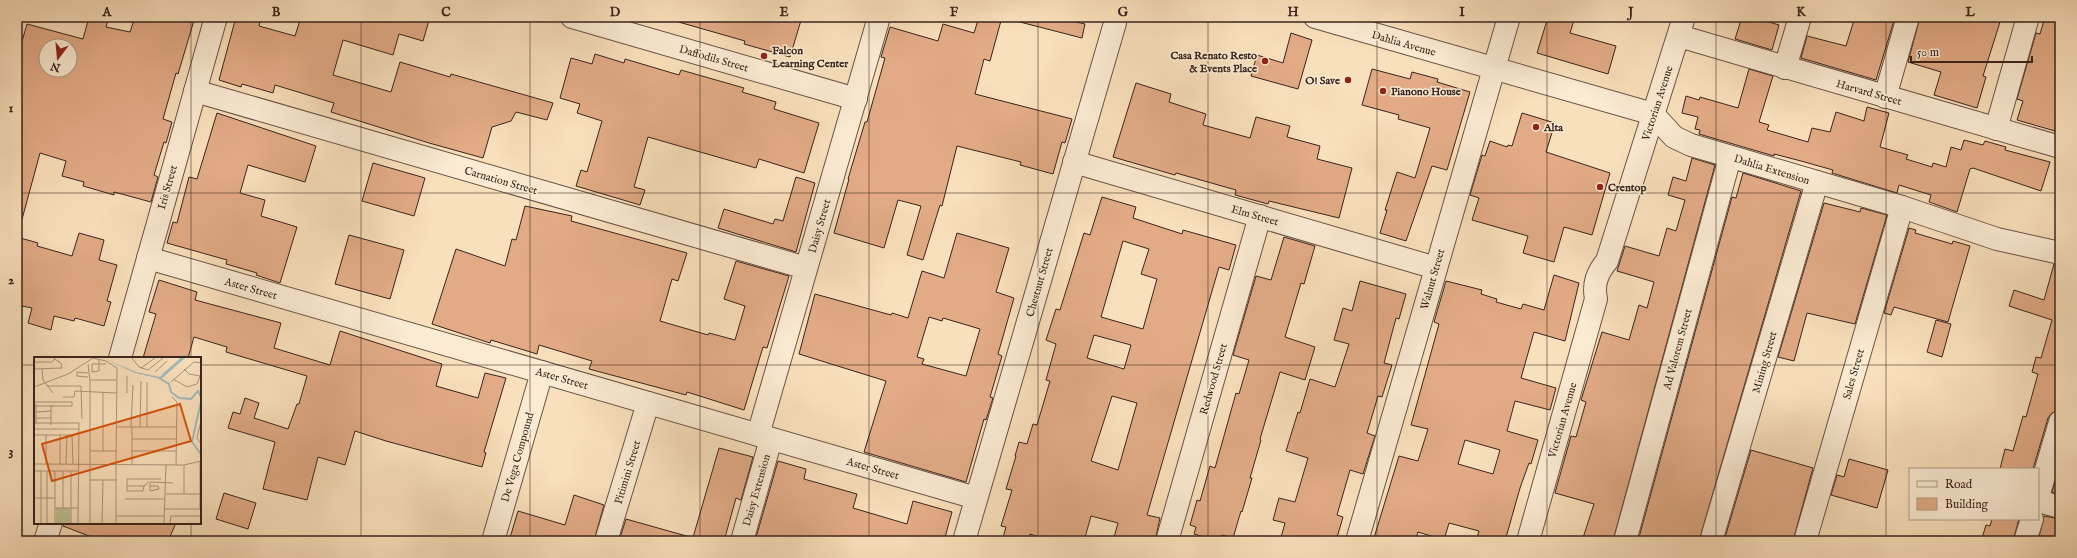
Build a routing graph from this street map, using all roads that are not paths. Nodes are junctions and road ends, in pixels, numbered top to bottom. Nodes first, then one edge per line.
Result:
1 (216, 17) edge
2 (572, 17) edge
3 (879, 17) edge
4 (1315, 17) edge
5 (1509, 17) edge
6 (1800, 17) edge
7 (1908, 17) edge
8 (2028, 17) edge
9 (1116, 19) edge
10 (1681, 27) edge
11 (1786, 68) junction
12 (1493, 69) junction
13 (195, 91) junction
14 (1885, 97) junction
15 (856, 99) junction
16 (1653, 114) junction
17 (1996, 128) junction
18 (2060, 147) edge
19 (1730, 157) junction
20 (1074, 162) junction
21 (1816, 182) junction
22 (1902, 206) junction
23 (1260, 216) junction
24 (2060, 254) edge
25 (148, 258) junction
26 (806, 268) junction
27 (1436, 268) junction
28 (120, 357) edge
29 (542, 372) junction
30 (648, 403) junction
31 (2059, 427) edge
32 (765, 437) junction
33 (2039, 494) edge
34 (976, 498) junction
35 (2039, 501) edge
36 (2060, 507) edge
37 (2032, 520) edge
38 (51, 524) edge
39 (45, 541) edge
40 (493, 541) edge
41 (606, 541) edge
42 (742, 541) edge
43 (964, 541) edge
44 (1167, 541) edge
45 (1356, 541) edge
46 (1528, 541) edge
47 (1625, 541) edge
48 (1711, 541) edge
49 (1805, 541) edge
50 (2025, 541) edge

1 - 13 street, Iris Street
2 - 15 street, Daffodils Street
3 - 15 street, Daisy Street
4 - 12 street, Dahlia Avenue
5 - 12 street, Walnut Street
6 - 11 street
7 - 14 street
8 - 17 street
9 - 20 street, Chestnut Street
10 - 11 street, Harvard Street
10 - 16 street, Victorian Avenue
11 - 14 street, Harvard Street
12 - 16 street
12 - 27 street, Walnut Street
13 - 25 street, Iris Street
13 - 26 street, Carnation Street
14 - 17 street, Harvard Street
15 - 26 street, Daisy Street
16 - 19 street, Dahlia Extension
16 - 46 street, Victorian Avenue
17 - 18 street, Harvard Street
19 - 21 street, Dahlia Extension
19 - 47 street, Ad Valorem Street
20 - 23 street, Elm Street
20 - 34 street, Chestnut Street
21 - 22 street, Dahlia Extension
21 - 48 street, Mining Street
22 - 24 street, Dahlia Extension
22 - 49 street, Sales Street
23 - 27 street, Elm Street
23 - 44 street, Redwood Street
25 - 28 street, Iris Street
25 - 29 street, Aster Street
26 - 32 street, Daisy Street
27 - 45 street, Walnut Street
29 - 30 street, Aster Street
29 - 40 street, De Vega Compound
30 - 32 street, Aster Street
30 - 41 street, Pitimini Street
31 - 33 street
32 - 34 street, Aster Street
32 - 42 street, Daisy Extension
34 - 43 street, Chestnut Street
35 - 36 street
37 - 50 street
38 - 39 street

